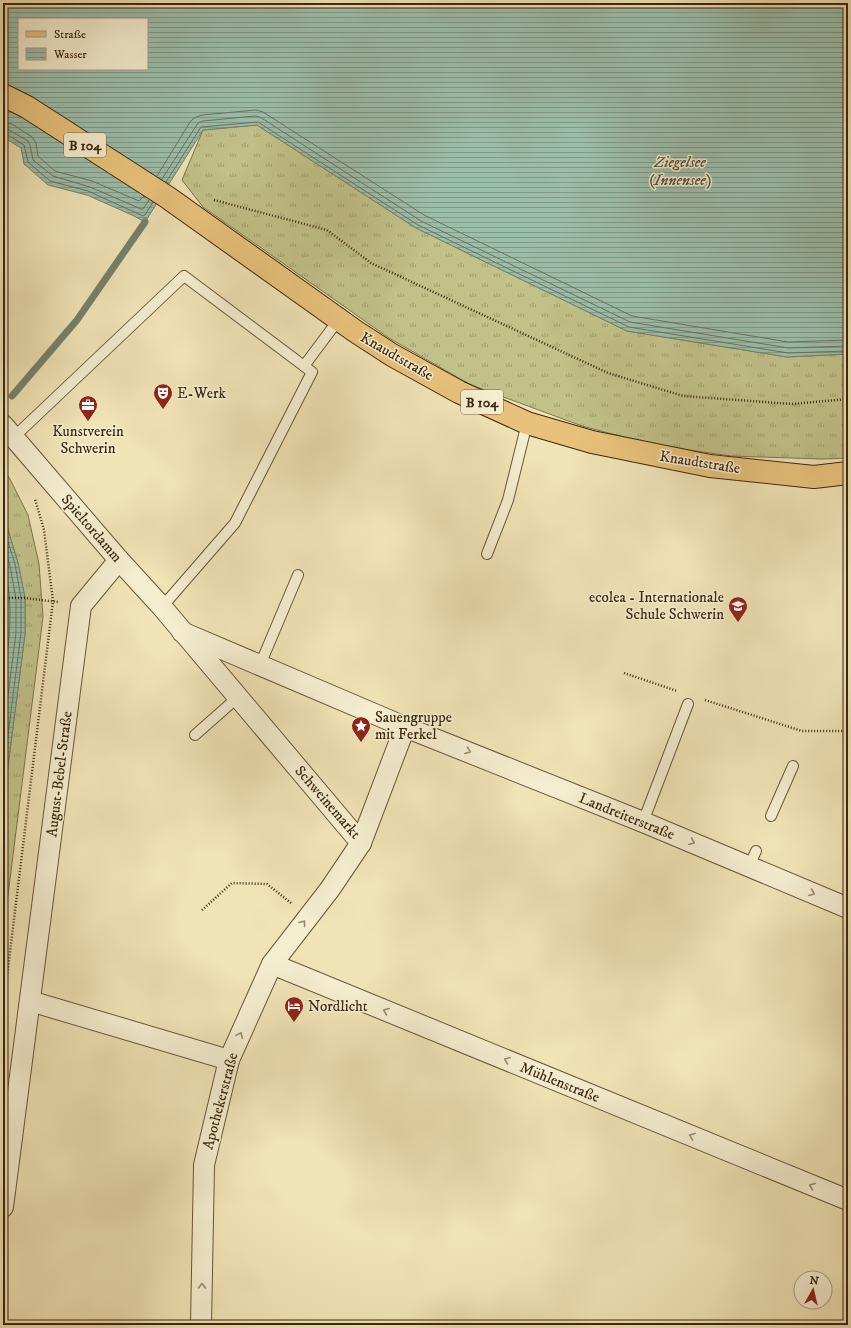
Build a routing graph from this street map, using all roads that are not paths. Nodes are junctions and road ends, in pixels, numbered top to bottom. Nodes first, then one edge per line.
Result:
1 (3, 95) edge
2 (339, 319) junction
3 (304, 366) junction
4 (527, 423) junction
5 (9, 431) edge
6 (848, 473) edge
7 (487, 554) dead end
8 (119, 560) junction
9 (298, 575) dead end
10 (162, 607) junction
11 (182, 632) junction
12 (260, 665) junction
13 (238, 697) junction
14 (688, 704) dead end
15 (405, 728) junction
16 (195, 735) dead end
17 (793, 766) dead end
18 (771, 816) dead end
19 (643, 822) junction
20 (361, 843) junction
21 (848, 908) edge
22 (272, 964) junction
23 (30, 1001) junction
24 (229, 1060) junction
25 (848, 1200) edge
26 (3, 1207) edge
27 (201, 1325) edge

1 - 2 main road, Knaudtstraße / B 104
2 - 3 lane
2 - 4 main road, Knaudtstraße / B 104
3 - 5 lane
3 - 10 lane
4 - 6 main road, Knaudtstraße / B 104
4 - 7 lane
5 - 8 street, Spieltordamm
8 - 10 street, Spieltordamm
8 - 23 street, August-Bebel-Straße
9 - 12 lane
10 - 11 street, Spieltordamm
11 - 12 street
11 - 13 street, Schweinemarkt
12 - 15 street
13 - 16 lane
13 - 20 street, Schweinemarkt
14 - 19 lane
15 -> 19 street, Landreiterstraße
15 - 20 street, Schweinemarkt
17 - 18 lane
19 -> 21 street, Landreiterstraße
22 -> 20 street, Apothekerstraße
24 -> 22 street, Apothekerstraße
25 -> 22 street, Mühlenstraße
23 - 24 street
23 - 26 street, August-Bebel-Straße
27 -> 24 street, Apothekerstraße

